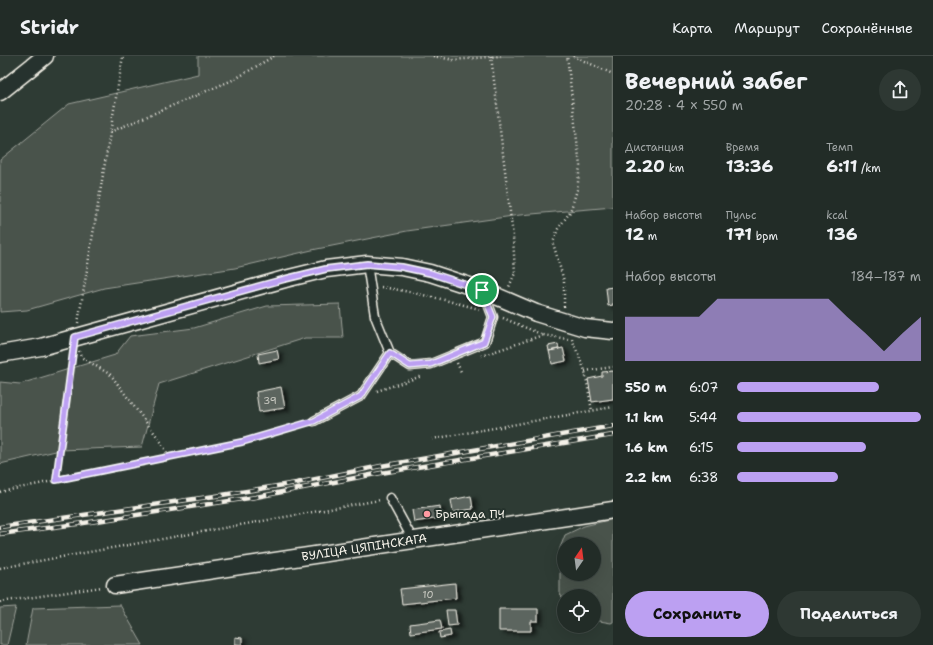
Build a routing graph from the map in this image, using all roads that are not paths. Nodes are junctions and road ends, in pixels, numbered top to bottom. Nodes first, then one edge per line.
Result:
1 (45, 56) edge
2 (0, 92) edge
3 (367, 264) junction
4 (482, 290) junction
5 (613, 331) edge
6 (390, 353) junction
7 (0, 354) edge
8 (314, 421) road end
9 (390, 498) road end
10 (613, 510) edge
11 (413, 540) junction
12 (115, 585) road end

1 - 2 street
3 - 4 street
3 - 6 lane
3 - 7 street
4 - 5 street
4 - 6 lane
6 - 8 lane
9 - 11 lane
10 - 11 street, ВУЛІЦА ЦЯПІНСКАГА
11 - 12 street, ВУЛІЦА ЦЯПІНСКАГА

